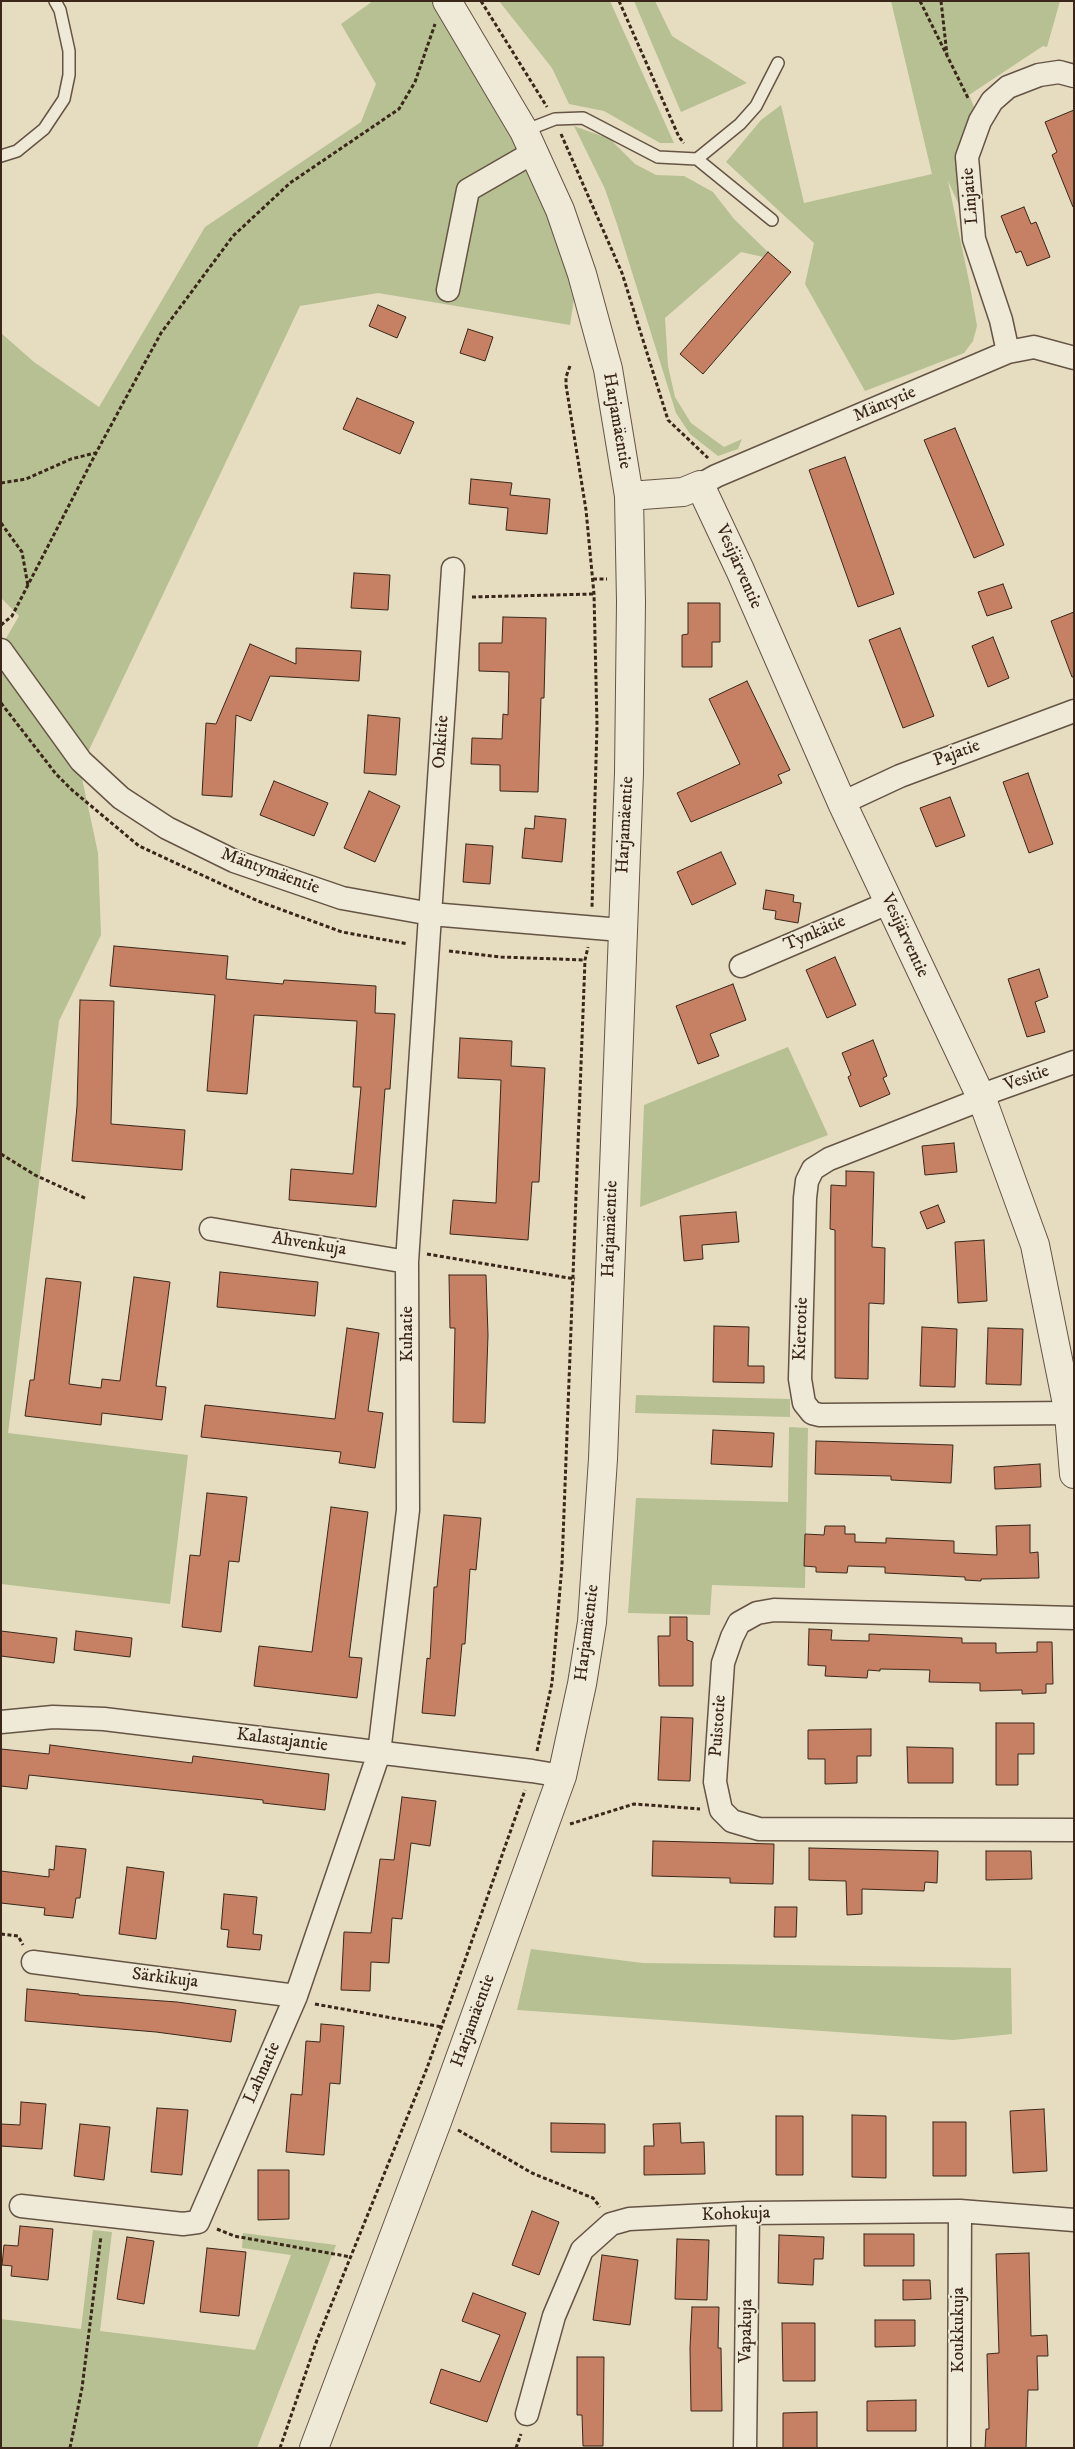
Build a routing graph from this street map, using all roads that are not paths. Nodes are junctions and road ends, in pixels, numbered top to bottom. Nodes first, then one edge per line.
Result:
1 (55, 1) edge
2 (442, 10) edge
3 (778, 64) dead end
4 (1074, 76) edge
5 (529, 141) junction
6 (1, 156) edge
7 (697, 159) junction
8 (772, 220) dead end
9 (448, 290) dead end
10 (1008, 352) junction
11 (1074, 358) edge
12 (708, 481) junction
13 (629, 496) junction
14 (453, 569) dead end
15 (1, 650) edge
16 (1074, 711) edge
17 (842, 803) junction
18 (888, 903) junction
19 (431, 914) junction
20 (622, 930) junction
21 (741, 966) dead end
22 (1074, 1062) edge
23 (982, 1099) junction
24 (211, 1229) dead end
25 (408, 1262) junction
26 (1072, 1414) edge
27 (1074, 1474) edge
28 (1074, 1618) edge
29 (1, 1722) edge
30 (379, 1753) junction
31 (562, 1776) junction
32 (1074, 1830) edge
33 (33, 1962) dead end
34 (296, 1996) junction
35 (21, 2206) dead end
36 (960, 2211) junction
37 (748, 2213) junction
38 (1074, 2220) edge
39 (527, 2414) dead end
40 (314, 2448) edge
41 (745, 2448) edge
42 (959, 2448) edge

1 - 6 lane
2 - 5 street, Harjamäentie
3 - 7 lane
4 - 10 street, Linjatie
5 - 7 lane
5 - 9 street
5 - 13 street, Harjamäentie
7 - 8 lane
10 - 11 street, Mäntytie
10 - 12 street, Mäntytie
12 - 13 street
12 - 17 street, Vesijärventie
13 - 20 street, Harjamäentie
14 - 19 street, Onkitie
15 - 19 street, Mäntymäentie
16 - 17 street, Pajatie
17 - 18 street, Vesijärventie
18 - 21 street, Tynkätie
18 - 23 street, Vesijärventie
19 - 20 street, Mäntymäentie
19 - 25 street, Kuhatie
20 - 31 street, Harjamäentie
22 - 23 street, Vesitie
23 - 26 street, Vesijärventie
23 - 26 street, Kiertotie
24 - 25 street, Ahvenkuja
25 - 30 street, Kuhatie
26 - 27 street, Vesijärventie
28 - 32 street, Puistotie
29 - 30 street, Kalastajantie
30 - 31 street, Kalastajantie
30 - 34 street, Lahnatie
31 - 40 street, Harjamäentie
33 - 34 street, Särkikuja
34 - 35 street, Lahnatie
36 - 37 street, Kohokuja
36 - 38 street, Kohokuja
36 - 42 street, Koukkukuja
37 - 39 street, Kohokuja
37 - 41 street, Vapakuja

